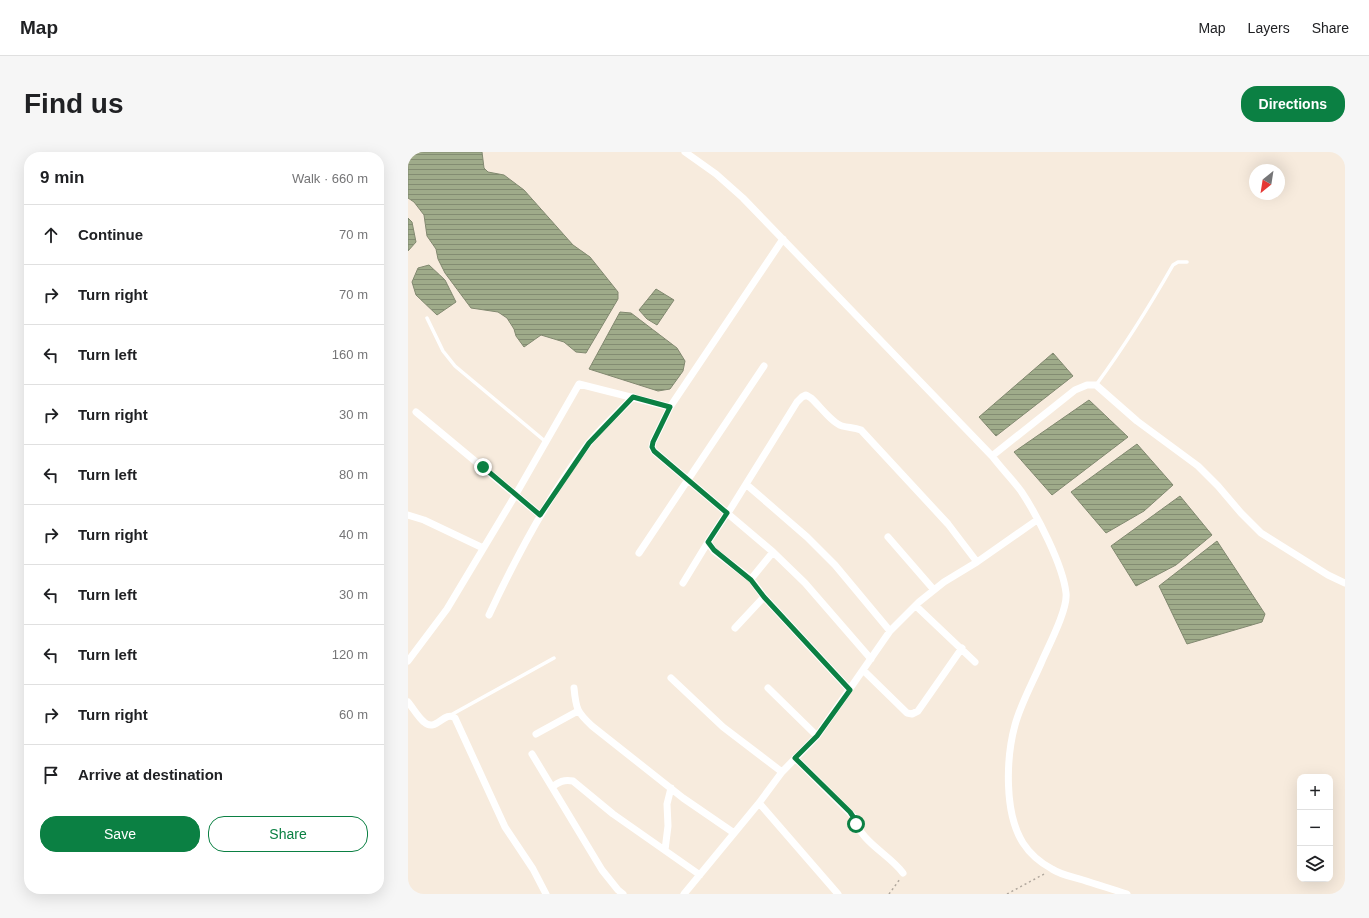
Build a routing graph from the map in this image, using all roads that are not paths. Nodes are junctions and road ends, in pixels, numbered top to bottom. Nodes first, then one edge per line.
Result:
1 (685, 152) edge
2 (783, 239) junction
3 (1187, 262) dead end
4 (428, 318) dead end
5 (764, 366) dead end
6 (1096, 386) junction
7 (633, 397) junction
8 (670, 407) junction
9 (416, 412) dead end
10 (546, 442) junction
11 (992, 456) junction
12 (688, 479) junction
13 (747, 485) junction
14 (516, 494) junction
15 (728, 513) junction
16 (408, 515) edge
17 (540, 515) junction
18 (1037, 520) junction
19 (888, 537) dead end
20 (708, 542) junction
21 (483, 548) junction
22 (773, 552) junction
23 (639, 553) dead end
24 (977, 562) junction
25 (751, 580) junction
26 (683, 583) dead end
27 (1345, 583) edge
28 (934, 590) junction
29 (764, 597) junction
30 (916, 606) junction
31 (489, 615) dead end
32 (735, 628) dead end
33 (890, 632) junction
34 (962, 648) junction
35 (554, 658) dead end
36 (871, 659) junction
37 (408, 661) edge
38 (975, 662) dead end
39 (863, 670) junction
40 (670, 678) dead end
41 (574, 688) dead end
42 (768, 688) dead end
43 (850, 690) junction
44 (408, 702) edge
45 (578, 711) junction
46 (448, 716) junction
47 (536, 734) dead end
48 (817, 736) junction
49 (532, 754) dead end
50 (795, 758) junction
51 (782, 772) junction
52 (552, 787) junction
53 (670, 788) junction
54 (759, 803) junction
55 (734, 833) junction
56 (665, 850) junction
57 (903, 873) road end
58 (700, 875) junction
59 (546, 894) edge
60 (623, 894) edge
61 (684, 894) edge
62 (838, 894) edge
63 (1127, 894) edge

1 - 2 street
2 - 8 street
2 - 11 street
3 - 6 lane
4 - 10 lane
5 - 12 street
6 - 11 street
6 - 27 street
7 - 8 street
7 - 10 street
7 - 17 street
8 - 12 street
9 - 14 street
10 - 14 street
11 - 18 street
12 - 15 street
12 - 23 street
13 - 15 street
13 - 24 street
13 - 33 street
14 - 17 street
14 - 21 street
15 - 20 street
15 - 22 street
16 - 21 street
17 - 31 street
18 - 24 street
18 - 63 street
19 - 28 street
20 - 25 street
20 - 26 street
21 - 37 street
22 - 25 street
22 - 36 street
24 - 28 street
25 - 29 street
28 - 30 street
29 - 32 street
29 - 43 street
30 - 33 street
30 - 34 street
33 - 36 street
34 - 38 street
34 - 39 street
35 - 46 lane
36 - 39 street
39 - 43 street
40 - 51 street
41 - 45 street
42 - 48 street
43 - 48 street
44 - 46 street
45 - 47 street
45 - 53 street
46 - 59 street
48 - 50 street
49 - 52 street
50 - 51 street
50 - 57 street
51 - 54 street
52 - 56 street
52 - 60 street
53 - 55 street
53 - 56 street
54 - 55 street
54 - 62 street
55 - 58 street
56 - 58 street
58 - 61 street

